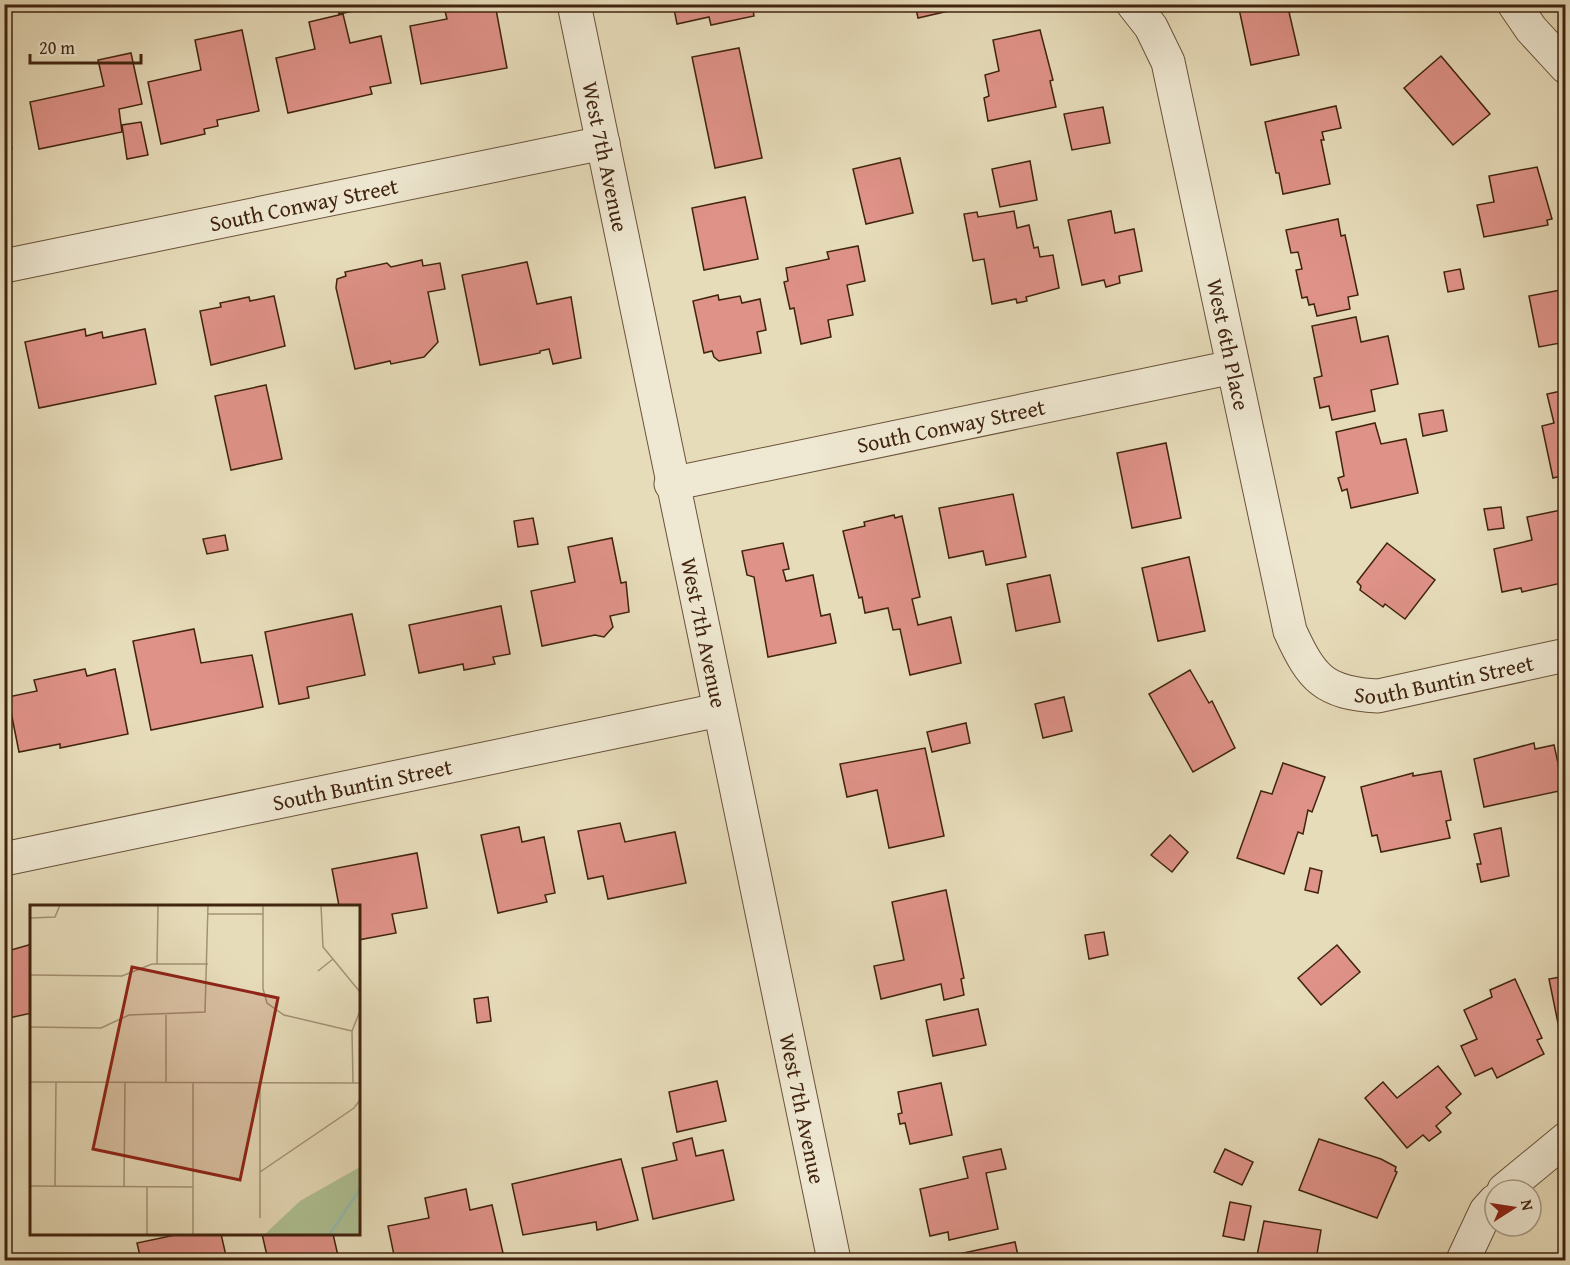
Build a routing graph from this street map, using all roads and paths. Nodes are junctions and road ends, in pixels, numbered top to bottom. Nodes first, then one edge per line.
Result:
1 (574, 4) edge
2 (1133, 4) edge
3 (1514, 4) edge
4 (1566, 67) edge
5 (603, 143) junction
6 (4, 266) edge
7 (1233, 367) junction
8 (671, 483) junction
9 (1566, 655) edge
10 (1324, 684) joint
11 (719, 710) junction
12 (4, 859) edge
13 (1566, 1140) edge
14 (1521, 1178) edge
15 (1483, 1222) edge
16 (834, 1260) edge
17 (1463, 1260) edge

1 - 5 street, West 7th Avenue
2 - 7 street, West 6th Place
3 - 4 street
5 - 6 street, South Conway Street
5 - 8 street, West 7th Avenue
7 - 8 street, South Conway Street
7 - 10 street, West 6th Place
8 - 11 street, West 7th Avenue
9 - 10 street, South Buntin Street
11 - 12 street, South Buntin Street
11 - 16 street, West 7th Avenue
13 - 14 street
15 - 17 street

